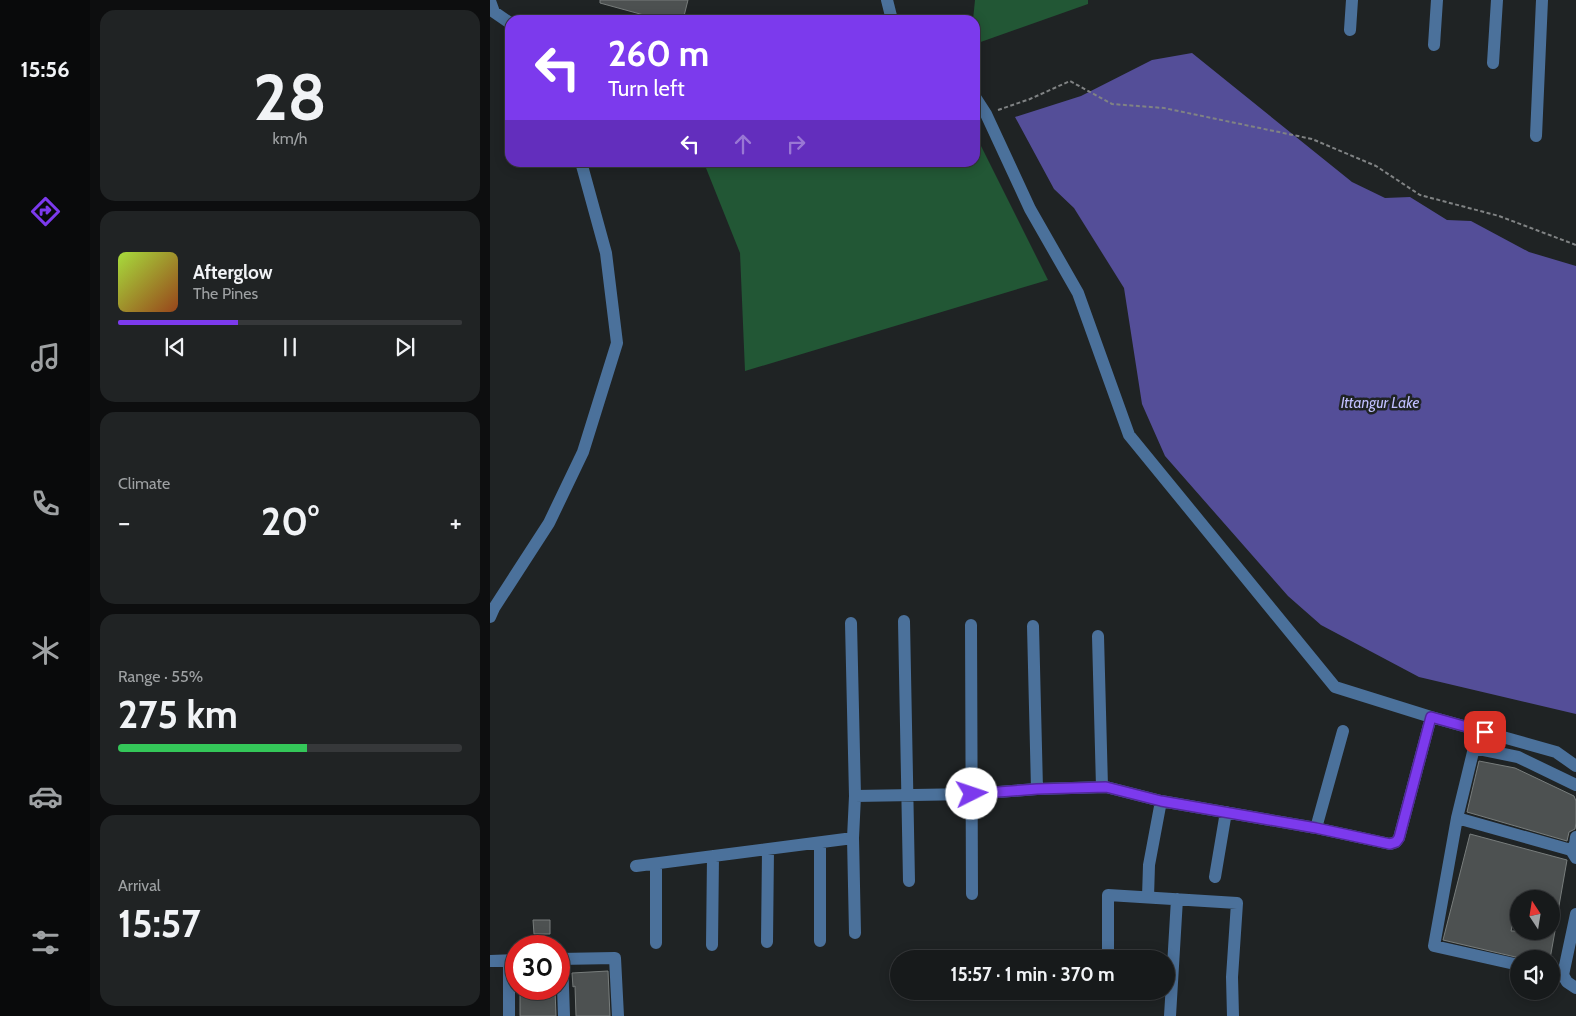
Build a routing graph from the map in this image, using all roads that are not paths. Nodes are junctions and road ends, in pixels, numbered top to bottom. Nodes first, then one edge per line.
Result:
1 (888, 0) edge
2 (1352, 0) edge
3 (1437, 0) edge
4 (1497, 0) edge
5 (1542, 0) edge
6 (490, 1) edge
7 (891, 15) edge
8 (505, 20) edge
9 (1350, 30) dead end
10 (1434, 46) dead end
11 (1493, 63) dead end
12 (980, 105) edge
13 (1536, 136) dead end
14 (582, 167) edge
15 (490, 617) edge
16 (904, 621) dead end
17 (851, 623) dead end
18 (971, 625) dead end
19 (1033, 626) dead end
20 (1098, 636) dead end
21 (1431, 717) junction
22 (1342, 731) dead end
23 (1576, 766) edge
24 (1576, 785) edge
25 (1102, 787) junction
26 (1037, 789) junction
27 (972, 794) junction
28 (855, 796) junction
29 (908, 796) junction
30 (1161, 801) junction
31 (1226, 812) junction
32 (1457, 818) junction
33 (1316, 828) junction
34 (1576, 836) edge
35 (853, 838) junction
36 (820, 843) junction
37 (768, 849) junction
38 (1573, 854) edge
39 (713, 856) junction
40 (656, 864) junction
41 (636, 866) dead end
42 (1215, 878) dead end
43 (909, 881) dead end
44 (972, 894) dead end
45 (1148, 897) junction
46 (1177, 899) junction
47 (1576, 914) edge
48 (855, 934) dead end
49 (820, 941) dead end
50 (767, 942) dead end
51 (656, 943) dead end
52 (712, 945) dead end
53 (1108, 950) edge
54 (570, 959) edge
55 (505, 960) edge
56 (490, 961) edge
57 (1510, 963) edge
58 (1560, 964) edge
59 (1560, 976) edge
60 (1576, 988) edge
61 (510, 1000) edge
62 (563, 1000) edge
63 (509, 1016) edge
64 (564, 1016) edge
65 (618, 1016) edge
66 (1170, 1016) edge
67 (1233, 1016) edge

1 - 7 street
2 - 9 street
3 - 10 street
4 - 11 street
5 - 13 street
6 - 8 street
12 - 21 street
14 - 15 street
16 - 29 street
17 - 28 street
18 - 27 street
19 - 26 street
20 - 25 street
21 - 23 street
21 - 33 street
22 - 33 street
24 - 32 street
25 - 26 street
25 - 30 street
26 - 27 street
27 - 29 street
27 - 44 street
28 - 29 street
28 - 35 street
29 - 43 street
30 - 31 street
30 - 45 street
31 - 33 street
31 - 42 street
32 - 38 street
32 - 57 street
34 - 38 street
35 - 36 street
35 - 48 street
36 - 37 street
36 - 49 street
37 - 39 street
37 - 50 street
39 - 40 street
39 - 52 street
40 - 41 street
40 - 51 street
45 - 46 street
45 - 53 street
46 - 66 street
46 - 67 street
47 - 58 street
54 - 65 street
55 - 56 street
59 - 60 street
61 - 63 street
62 - 64 street

